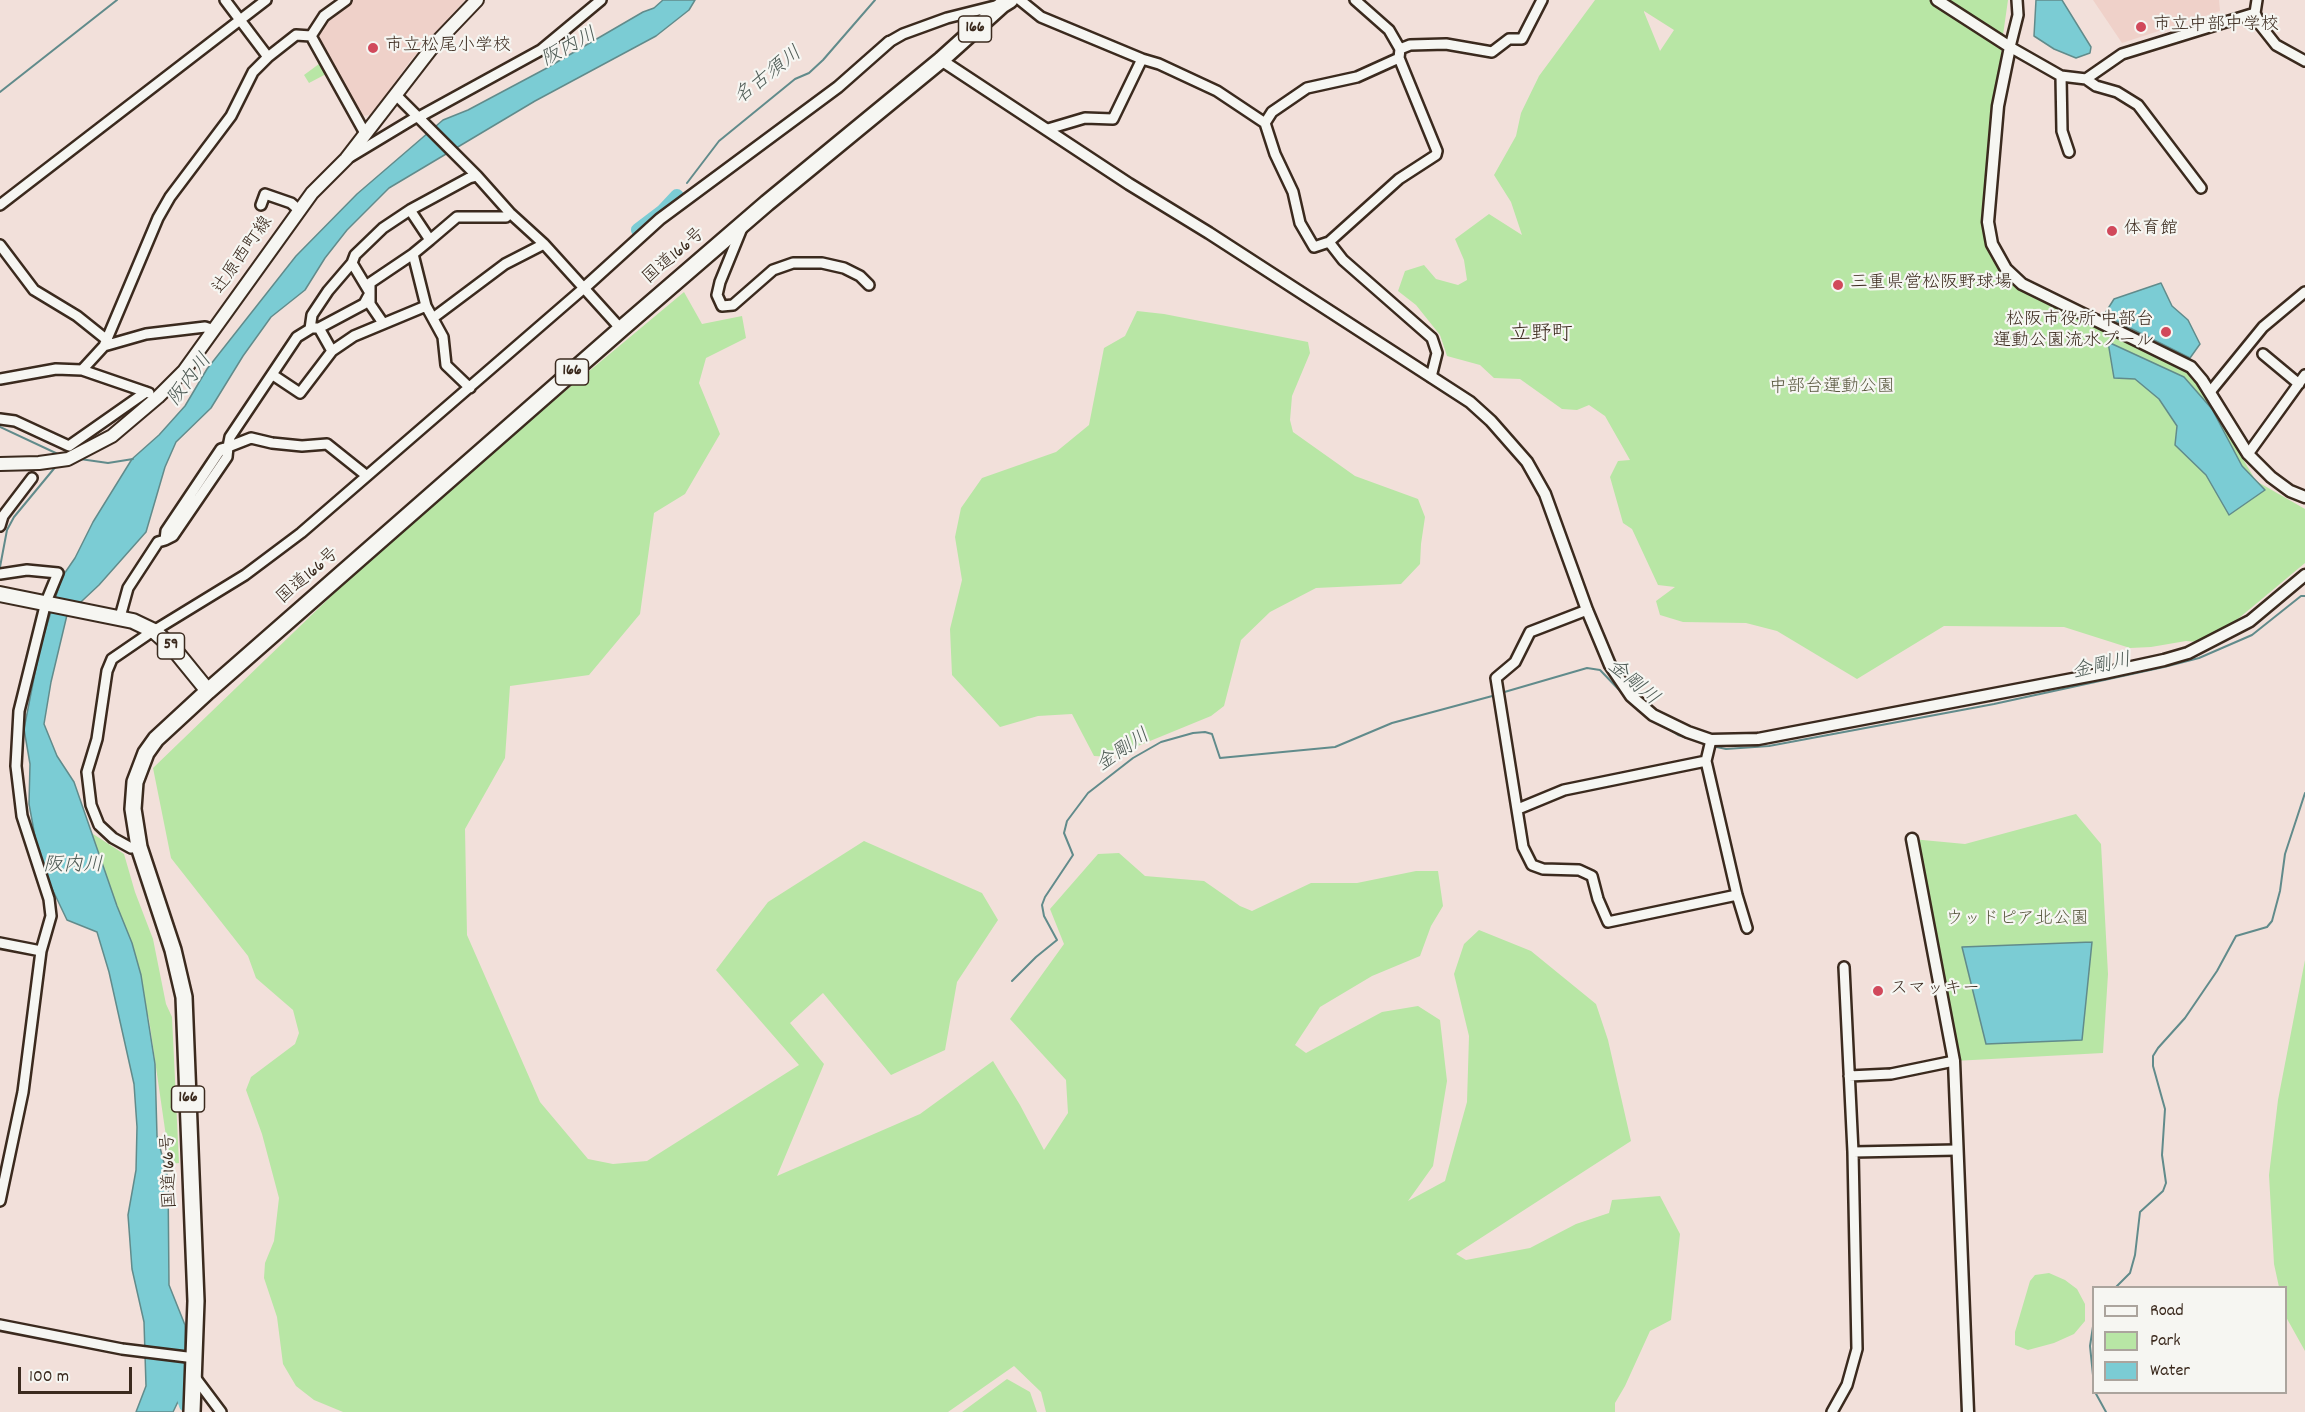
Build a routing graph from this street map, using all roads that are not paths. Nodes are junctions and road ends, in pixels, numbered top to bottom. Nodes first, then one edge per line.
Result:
1 (225, 0) edge
2 (266, 0) edge
3 (346, 0) edge
4 (477, 0) edge
5 (601, 0) edge
6 (1020, 0) edge
7 (1355, 0) edge
8 (1542, 0) edge
9 (1937, 0) edge
10 (2018, 0) edge
11 (2257, 0) edge
12 (1006, 2) edge
13 (2255, 13) junction
14 (240, 20) junction
15 (311, 36) junction
16 (889, 42) joint
17 (2010, 47) junction
18 (1399, 53) junction
19 (268, 57) junction
20 (1142, 59) junction
21 (941, 60) junction
22 (2305, 61) edge
23 (2061, 76) junction
24 (2086, 78) junction
25 (396, 95) junction
26 (419, 117) junction
27 (1265, 123) junction
28 (1048, 129) junction
29 (366, 135) junction
30 (2069, 152) dead end
31 (346, 159) junction
32 (477, 176) junction
33 (2200, 188) dead end
34 (0, 205) edge
35 (261, 205) dead end
36 (298, 210) junction
37 (410, 210) junction
38 (510, 213) junction
39 (744, 223) junction
40 (430, 240) junction
41 (1329, 242) junction
42 (543, 244) junction
43 (0, 245) edge
44 (413, 254) junction
45 (352, 263) junction
46 (869, 285) dead end
47 (584, 288) junction
48 (2305, 292) edge
49 (370, 293) junction
50 (426, 306) junction
51 (433, 318) junction
52 (383, 323) junction
53 (314, 328) junction
54 (621, 329) junction
55 (214, 330) junction
56 (105, 343) junction
57 (332, 351) junction
58 (2263, 354) dead end
59 (82, 370) junction
60 (273, 375) junction
61 (2305, 375) edge
62 (1431, 377) junction
63 (0, 379) edge
64 (2299, 384) junction
65 (470, 388) junction
66 (146, 392) junction
67 (2210, 392) junction
68 (158, 397) junction
69 (0, 419) edge
70 (228, 447) junction
71 (2248, 454) junction
72 (0, 464) edge
73 (367, 476) junction
74 (32, 478) dead end
75 (2305, 496) edge
76 (0, 526) edge
77 (0, 573) edge
78 (2305, 575) edge
79 (2, 594) edge
80 (46, 602) junction
81 (1587, 610) junction
82 (120, 618) junction
83 (154, 631) junction
84 (208, 691) junction
85 (1711, 740) junction
86 (1706, 761) junction
87 (1518, 809) junction
88 (1912, 839) dead end
89 (139, 847) junction
90 (1737, 895) junction
91 (1747, 928) dead end
92 (0, 943) edge
93 (41, 951) junction
94 (1844, 967) dead end
95 (1954, 1061) junction
96 (1849, 1076) junction
97 (1957, 1150) junction
98 (1853, 1152) junction
99 (0, 1201) edge
100 (0, 1324) edge
101 (195, 1358) junction
102 (194, 1376) junction
103 (192, 1412) edge
104 (221, 1412) edge
105 (1832, 1412) edge
106 (1968, 1412) edge

1 - 14 street
2 - 14 street
3 - 15 street
4 - 25 main road, 辻原西町線
5 - 26 street
6 - 20 street
7 - 18 street
8 - 18 street
9 - 17 street
10 - 17 street
11 - 13 street
12 - 16 street
12 - 21 highway, 国道166号 / 166
13 - 22 street
13 - 24 street
14 - 19 street
14 - 34 street
15 - 19 street
15 - 29 street
16 - 47 street
17 - 23 street
17 - 67 street
18 - 27 street
18 - 41 street
19 - 56 street
20 - 27 street
20 - 28 street
21 - 28 street
21 - 39 highway, 国道166号 / 166
23 - 24 street
23 - 30 street
24 - 33 street
25 - 26 street
25 - 29 main road, 辻原西町線
26 - 31 street
26 - 32 street
27 - 41 street
28 - 62 street
29 - 31 main road, 辻原西町線
31 - 36 main road, 辻原西町線
32 - 37 street
32 - 38 street
35 - 36 street
36 - 55 main road, 辻原西町線
37 - 40 street
37 - 45 street
38 - 40 street
38 - 42 street
39 - 46 street
39 - 54 highway, 国道166号 / 166
40 - 44 street
41 - 62 street
42 - 47 street
42 - 51 street
43 - 56 street
44 - 49 street
44 - 50 street
45 - 49 street
45 - 53 street
47 - 54 street
47 - 65 street
48 - 67 street
49 - 52 street
49 - 53 street
50 - 51 street
50 - 52 street
51 - 65 street
52 - 57 street
53 - 57 street
53 - 60 street
54 - 84 highway, 国道166号 / 166
55 - 56 street
55 - 68 main road, 辻原西町線
56 - 59 street
57 - 60 street
58 - 64 street
59 - 63 street
59 - 66 street
60 - 70 street
61 - 64 street
62 - 81 street
64 - 71 street
65 - 73 street
66 - 68 street
66 - 69 street
67 - 71 street
68 - 72 main road, 辻原西町線
70 - 73 street
70 - 82 street
71 - 75 street
73 - 83 street
74 - 76 street
77 - 80 street
78 - 85 street
79 - 80 main road, 59
80 - 82 main road, 59
80 - 93 street
81 - 85 street
81 - 87 street
82 - 83 main road, 59
83 - 84 main road, 59
83 - 89 street
84 - 89 highway, 国道166号 / 166
85 - 86 street
86 - 87 street
86 - 90 street
87 - 90 street
88 - 95 street
89 - 101 highway, 国道166号 / 166
90 - 91 street
92 - 93 street
93 - 99 street
94 - 96 street
95 - 96 street
95 - 97 street
96 - 98 street
97 - 98 street
97 - 106 street
98 - 105 street
100 - 101 street
101 - 102 highway, 国道166号 / 166
102 - 103 highway, 国道166号 / 166
102 - 104 street

